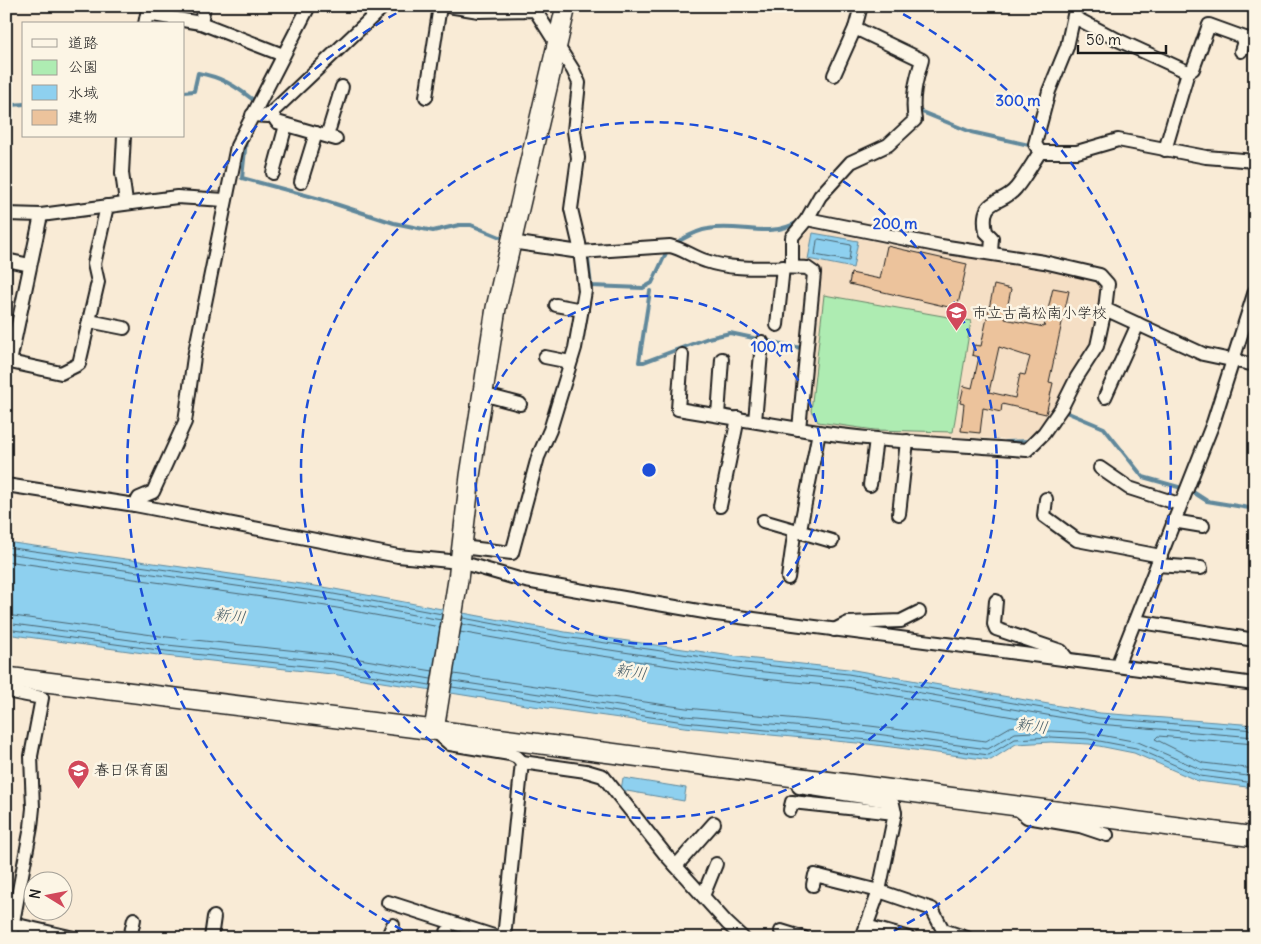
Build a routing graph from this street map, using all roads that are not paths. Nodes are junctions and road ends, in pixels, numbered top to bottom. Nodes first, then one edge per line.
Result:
1 (204, 6) edge
2 (309, 6) edge
3 (384, 6) edge
4 (440, 6) edge
5 (448, 6) edge
6 (566, 6) edge
7 (861, 6) edge
8 (534, 8) edge
9 (1075, 12) edge
10 (175, 17) edge
11 (145, 22) edge
12 (201, 23) junction
13 (855, 28) junction
14 (1247, 44) edge
15 (557, 47) junction
16 (283, 55) junction
17 (1188, 72) junction
18 (834, 75) dead end
19 (342, 87) dead end
20 (426, 97) dead end
21 (271, 113) junction
22 (252, 115) junction
23 (286, 125) junction
24 (326, 136) junction
25 (120, 144) edge
26 (1164, 150) junction
27 (1040, 152) junction
28 (1255, 161) edge
29 (273, 173) dead end
30 (301, 182) dead end
31 (225, 200) junction
32 (126, 202) junction
33 (107, 206) junction
34 (6, 214) edge
35 (41, 215) junction
36 (807, 219) junction
37 (511, 242) junction
38 (580, 252) junction
39 (991, 252) junction
40 (6, 260) edge
41 (30, 265) junction
42 (787, 267) junction
43 (1255, 291) edge
44 (556, 305) dead end
45 (1105, 309) junction
46 (582, 310) junction
47 (89, 321) junction
48 (1138, 324) junction
49 (776, 325) dead end
50 (124, 328) dead end
51 (762, 342) dead end
52 (682, 355) dead end
53 (545, 356) dead end
54 (722, 358) dead end
55 (1232, 361) junction
56 (570, 362) junction
57 (1255, 365) edge
58 (482, 394) junction
59 (1105, 397) dead end
60 (520, 404) dead end
61 (718, 415) junction
62 (738, 418) junction
63 (755, 421) junction
64 (799, 429) junction
65 (819, 432) junction
66 (876, 439) junction
67 (907, 441) junction
68 (1100, 468) dead end
69 (6, 485) edge
70 (870, 485) dead end
71 (1046, 499) dead end
72 (1179, 504) junction
73 (135, 505) junction
74 (720, 506) dead end
75 (899, 514) dead end
76 (764, 521) dead end
77 (1174, 521) junction
78 (1203, 526) dead end
79 (797, 532) junction
80 (832, 541) dead end
81 (1159, 561) junction
82 (460, 563) junction
83 (1201, 568) dead end
84 (788, 578) dead end
85 (996, 601) dead end
86 (919, 612) dead end
87 (1135, 621) junction
88 (834, 630) junction
89 (1255, 640) edge
90 (1068, 660) junction
91 (1117, 666) junction
92 (6, 677) edge
93 (1255, 684) edge
94 (6, 691) edge
95 (434, 728) junction
96 (522, 762) junction
97 (796, 779) junction
98 (1014, 806) junction
99 (790, 810) dead end
100 (895, 813) junction
101 (714, 822) dead end
102 (1107, 835) dead end
103 (1255, 837) edge
104 (716, 864) dead end
105 (676, 866) junction
106 (813, 884) dead end
107 (879, 891) junction
108 (703, 896) junction
109 (388, 902) dead end
110 (214, 917) dead end
111 (134, 919) dead end
112 (13, 924) junction
113 (781, 931) dead end
114 (864, 932) edge
115 (10, 938) edge
116 (74, 938) edge
117 (130, 938) edge
118 (211, 938) edge
119 (502, 938) edge
120 (743, 938) edge
121 (804, 938) edge
122 (909, 938) edge
123 (967, 938) edge

1 - 12 street
2 - 16 street
3 - 21 street
4 - 20 street
5 - 8 street
6 - 15 street
7 - 13 street
8 - 15 street
9 - 17 street
9 - 27 street
10 - 11 street
10 - 12 street
12 - 16 street
13 - 18 street
13 - 36 street
14 - 17 street
15 - 37 street
15 - 38 street
16 - 22 street
17 - 26 street
19 - 24 street
21 - 22 street
21 - 23 street
22 - 31 street
23 - 24 street
23 - 29 street
24 - 30 street
25 - 32 street
26 - 27 street
26 - 28 street
27 - 39 street
31 - 32 street
31 - 73 street
32 - 33 street
33 - 35 street
33 - 47 street
34 - 35 street
35 - 41 street
36 - 39 street
36 - 42 street
37 - 38 street
37 - 58 street
38 - 42 street
38 - 46 street
39 - 45 street
40 - 41 street
41 - 47 street
42 - 49 street
42 - 64 street
43 - 55 street
44 - 46 street
45 - 48 street
45 - 67 street
46 - 56 street
47 - 50 street
48 - 55 street
48 - 59 street
51 - 63 street
52 - 61 street
53 - 56 street
54 - 61 street
55 - 57 street
55 - 72 street
56 - 82 street
58 - 60 street
58 - 82 street
61 - 62 street
62 - 63 street
62 - 74 street
63 - 64 street
64 - 65 street
65 - 66 street
65 - 79 street
66 - 67 street
66 - 70 street
67 - 75 street
68 - 72 street
69 - 73 street
71 - 81 street
72 - 77 street
73 - 82 street
76 - 79 street
77 - 78 street
77 - 81 street
79 - 80 street
79 - 84 street
81 - 83 street
81 - 87 street
82 - 88 street
82 - 95 street
85 - 90 street
86 - 88 street
87 - 89 street
87 - 91 street
88 - 90 street
90 - 91 street
91 - 93 street
92 - 95 street
94 - 112 street
95 - 96 street
95 - 97 street
96 - 105 street
96 - 119 street
97 - 98 street
97 - 100 street
98 - 102 street
98 - 103 street
99 - 100 street
100 - 107 street
101 - 105 street
104 - 108 street
105 - 108 street
106 - 107 street
107 - 114 street
107 - 123 street
108 - 120 street
109 - 119 street
110 - 118 street
111 - 117 street
112 - 115 street
112 - 116 street
113 - 121 street
114 - 122 street

